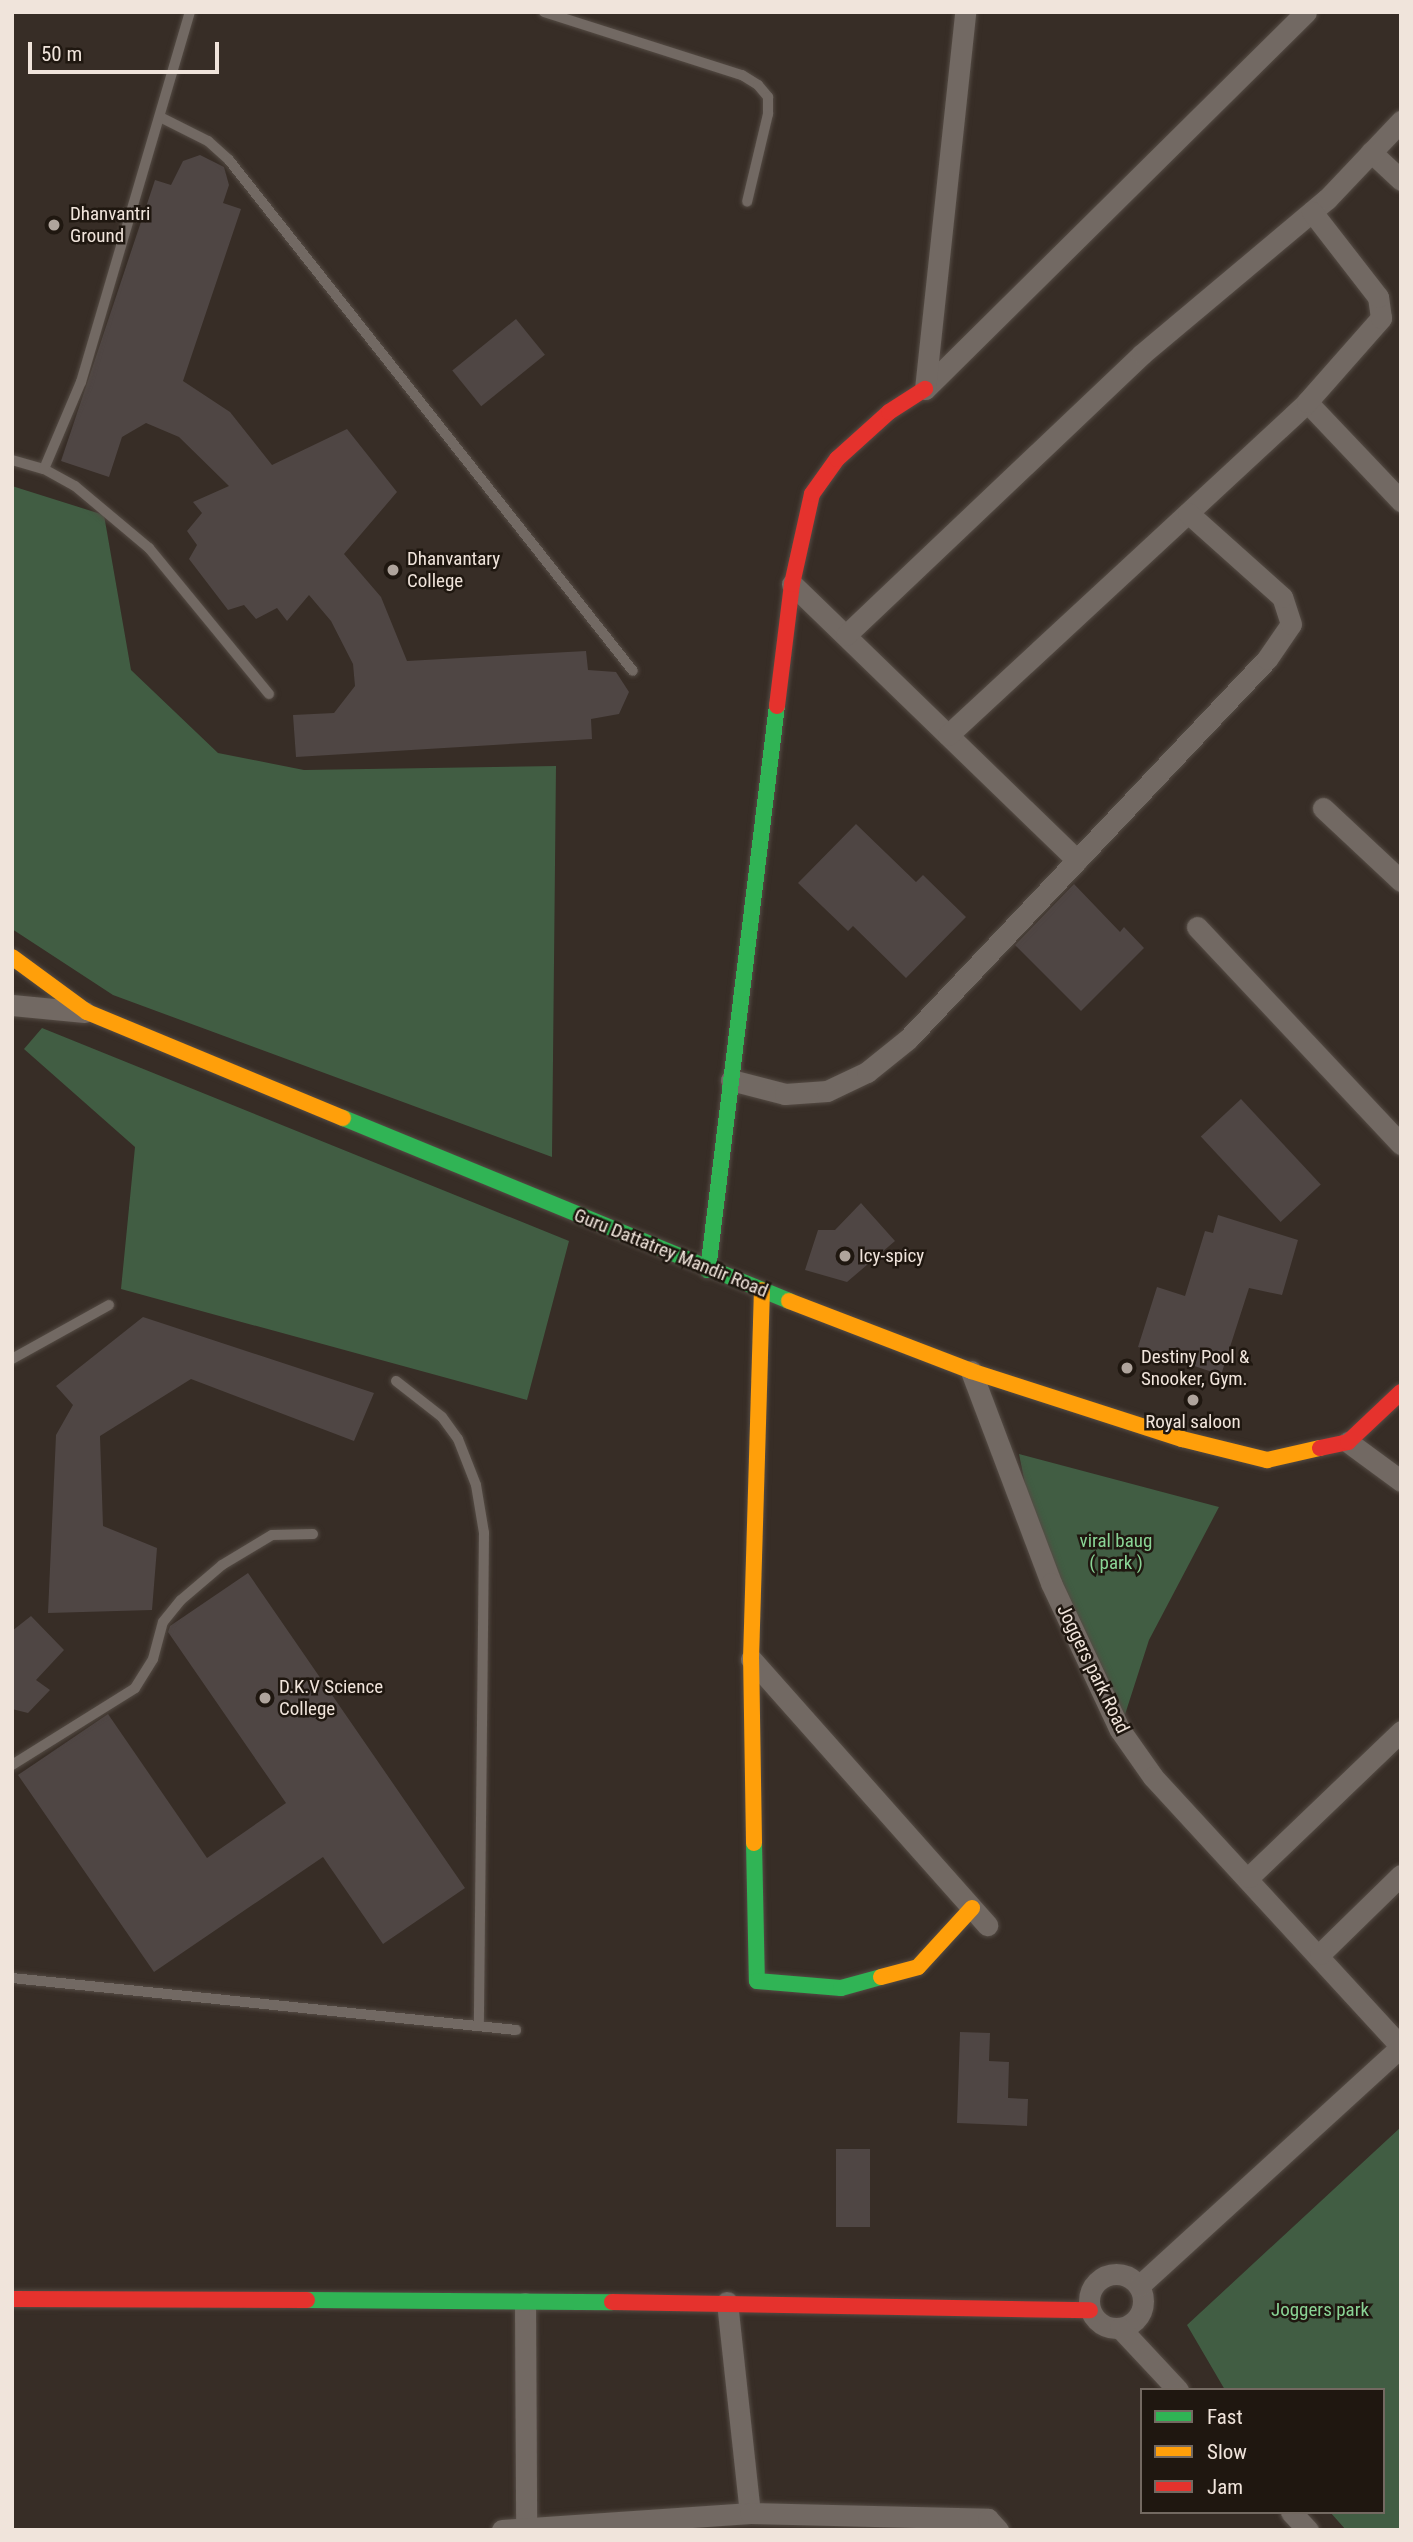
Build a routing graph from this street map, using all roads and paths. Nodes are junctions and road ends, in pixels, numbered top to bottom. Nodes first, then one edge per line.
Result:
1 (190, 12) edge
2 (544, 12) edge
3 (965, 12) edge
4 (1306, 12) edge
5 (160, 117) junction
6 (1401, 121) edge
7 (1371, 152) junction
8 (1401, 180) edge
9 (747, 202) dead end
10 (1312, 212) junction
11 (925, 389) junction
12 (1307, 402) junction
13 (12, 460) edge
14 (44, 469) junction
15 (1401, 501) edge
16 (1188, 513) junction
17 (792, 584) junction
18 (846, 635) junction
19 (633, 671) dead end
20 (269, 694) dead end
21 (948, 734) junction
22 (1323, 808) dead end
23 (1077, 860) junction
24 (1401, 881) edge
25 (1197, 927) dead end
26 (12, 957) edge
27 (12, 1005) edge
28 (87, 1012) junction
29 (731, 1080) junction
30 (1401, 1144) edge
31 (708, 1270) junction
32 (762, 1290) junction
33 (109, 1305) dead end
34 (12, 1359) edge
35 (971, 1371) junction
36 (396, 1381) dead end
37 (1401, 1392) edge
38 (1348, 1442) junction
39 (1401, 1481) edge
40 (313, 1534) dead end
41 (751, 1659) junction
42 (1401, 1731) edge
43 (12, 1765) edge
44 (1401, 1875) edge
45 (1249, 1877) junction
46 (972, 1908) junction
47 (987, 1925) dead end
48 (1320, 1954) junction
49 (12, 1978) edge
50 (479, 2026) junction
51 (516, 2030) dead end
52 (1401, 2047) edge
53 (1139, 2286) junction
54 (12, 2299) edge
55 (727, 2302) junction
56 (525, 2303) junction
57 (1090, 2310) junction
58 (1120, 2328) junction
59 (1176, 2388) edge
60 (750, 2513) junction
61 (1293, 2514) edge
62 (630, 2525) edge
63 (526, 2529) edge
64 (502, 2530) edge
65 (998, 2530) edge
66 (1308, 2530) edge

1 - 5 lane
2 - 9 lane
3 - 11 street
4 - 11 street
5 - 14 lane
5 - 19 lane
6 - 7 street
7 - 8 street
7 - 10 street
10 - 12 street
10 - 18 street
11 - 17 street
12 - 15 street
12 - 16 street
13 - 14 lane
14 - 20 lane
16 - 21 street
16 - 23 street
17 - 18 street
17 - 29 street
18 - 21 street
21 - 23 street
22 - 24 street
23 - 29 street
25 - 30 street
26 - 28 street, Guru Dattatrey Mandir Road
27 - 28 street, Guru Dattatrey Mandir Road
28 - 31 street, Guru Dattatrey Mandir Road
29 - 31 street
31 - 32 street, Guru Dattatrey Mandir Road
32 - 35 street, Guru Dattatrey Mandir Road
32 - 41 street
33 - 34 lane
35 - 38 street, Guru Dattatrey Mandir Road
35 - 45 street, Joggers park Road
36 - 50 lane
37 - 38 street
38 - 39 street
40 - 43 lane
41 - 46 street
41 - 46 street
42 - 45 street
44 - 48 street
45 - 48 street, Joggers park Road
46 - 47 street
48 - 52 street, Joggers park Road
49 - 50 lane
50 - 51 lane
52 - 53 street
53 - 57 street
53 - 58 street
54 - 56 street
55 - 56 street
55 - 57 street
55 - 60 street
56 - 63 street
57 - 58 street
58 - 59 street
60 - 62 street
60 - 65 street
61 - 66 street
62 - 63 street
63 - 64 street

